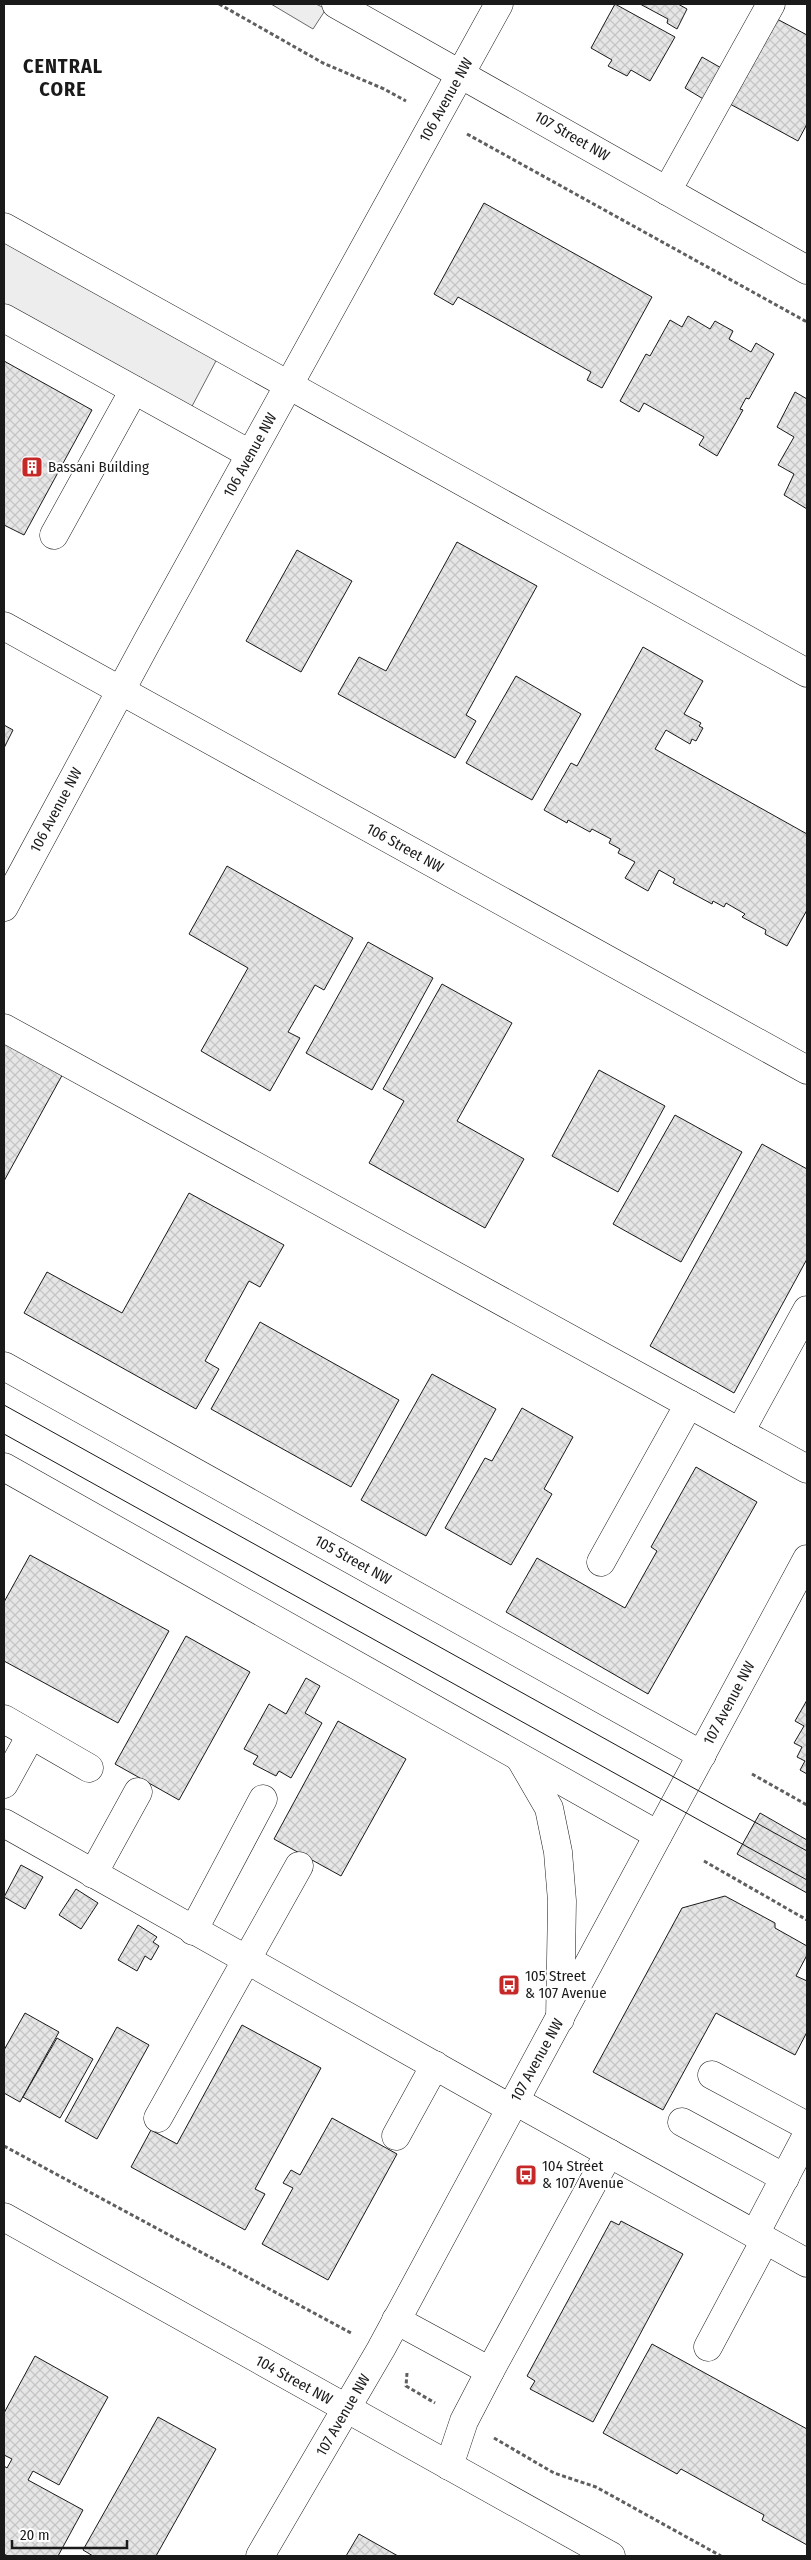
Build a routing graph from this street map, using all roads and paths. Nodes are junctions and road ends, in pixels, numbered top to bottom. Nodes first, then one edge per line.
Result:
1 (218, 4) edge
2 (336, 4) edge
3 (499, 4) edge
4 (771, 4) edge
5 (461, 73) junction
6 (436, 117) junction
7 (667, 191) junction
8 (4, 227) edge
9 (807, 270) edge
10 (4, 318) edge
11 (807, 322) edge
12 (288, 386) junction
13 (134, 390) junction
14 (250, 454) junction
15 (54, 535) dead end
16 (4, 626) edge
17 (807, 673) edge
18 (121, 692) junction
19 (4, 907) edge
20 (4, 1028) edge
21 (807, 1070) edge
22 (807, 1310) edge
23 (4, 1366) edge
24 (689, 1404) junction
25 (740, 1432) junction
26 (4, 1468) edge
27 (807, 1469) edge
28 (807, 1559) edge
29 (601, 1562) dead end
30 (4, 1719) edge
31 (31, 1735) junction
32 (702, 1755) junction
33 (520, 1758) junction
34 (89, 1768) dead end
35 (752, 1774) dead end
36 (4, 1784) edge
37 (138, 1792) dead end
38 (263, 1800) dead end
39 (807, 1805) edge
40 (4, 1823) edge
41 (658, 1835) junction
42 (704, 1861) dead end
43 (299, 1866) dead end
44 (93, 1874) junction
45 (807, 1920) edge
46 (193, 1931) junction
47 (246, 1960) junction
48 (560, 2019) junction
49 (435, 2065) junction
50 (712, 2075) dead end
51 (513, 2104) junction
52 (158, 2118) dead end
53 (682, 2122) dead end
54 (807, 2126) edge
55 (807, 2135) edge
56 (396, 2136) dead end
57 (609, 2153) junction
58 (785, 2178) junction
59 (4, 2217) edge
60 (760, 2237) junction
61 (807, 2263) edge
62 (396, 2320) junction
63 (708, 2347) dead end
64 (490, 2371) junction
65 (346, 2409) junction
66 (449, 2466) junction
67 (260, 2556) edge
68 (611, 2556) edge

1 - 6 path
2 - 5 street, 107 Street NW
3 - 5 street, 106 Avenue NW
4 - 7 street
5 - 6 street, 106 Avenue NW
5 - 7 street, 107 Street NW
6 - 11 path
6 - 12 street, 106 Avenue NW
7 - 9 street, 107 Street NW
8 - 12 street
10 - 13 street
12 - 14 street, 106 Avenue NW
12 - 17 street
13 - 14 street
13 - 15 street
14 - 18 street, 106 Avenue NW
16 - 18 street, 106 Street NW
18 - 19 street, 106 Avenue NW
18 - 21 street, 106 Street NW
20 - 24 street
22 - 25 street
23 - 32 street, 105 Street NW
24 - 25 street
24 - 29 street
25 - 27 street
26 - 33 street
28 - 32 street, 107 Avenue NW
30 - 31 street
31 - 34 street
31 - 36 street
32 - 41 street, 107 Avenue NW
33 - 41 street
33 - 48 street
35 - 39 path
37 - 44 street
38 - 46 street
40 - 44 street
41 - 48 street, 107 Avenue NW
42 - 45 path
43 - 47 street
44 - 46 street
46 - 47 street
47 - 49 street
47 - 52 street
48 - 51 street, 107 Avenue NW
49 - 51 street
49 - 56 street
50 - 54 street
51 - 57 street
51 - 62 street, 107 Avenue NW
53 - 58 street
55 - 58 street
57 - 60 street
57 - 64 street
58 - 60 street
59 - 65 street, 104 Street NW
60 - 61 street
60 - 63 street
62 - 64 street
62 - 65 street, 107 Avenue NW
64 - 66 street
65 - 66 street, 104 Street NW
65 - 67 street, 107 Avenue NW
66 - 68 street, 104 Street NW

